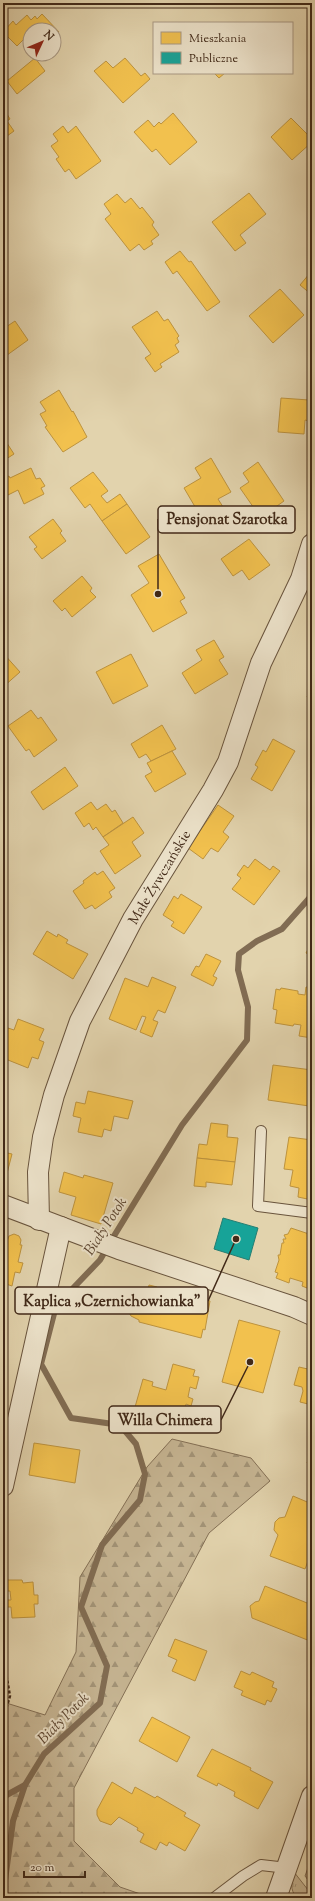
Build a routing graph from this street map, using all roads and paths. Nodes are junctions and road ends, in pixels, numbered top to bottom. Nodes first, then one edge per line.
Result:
1 (312, 544) edge
2 (261, 1130) dead end
3 (3, 1205) edge
4 (312, 1213) edge
5 (39, 1220) junction
6 (61, 1227) junction
7 (312, 1315) edge
8 (3, 1486) edge
9 (3, 1656) edge
10 (3, 1720) edge
11 (312, 1796) edge
12 (287, 1868) junction
13 (214, 1898) edge
14 (276, 1898) edge

1 - 5 street, Małe Żywczańskie
2 - 4 lane
3 - 5 street
5 - 6 street
6 - 7 street
6 - 8 street
9 - 10 path
11 - 12 street
12 - 13 lane
12 - 14 street

